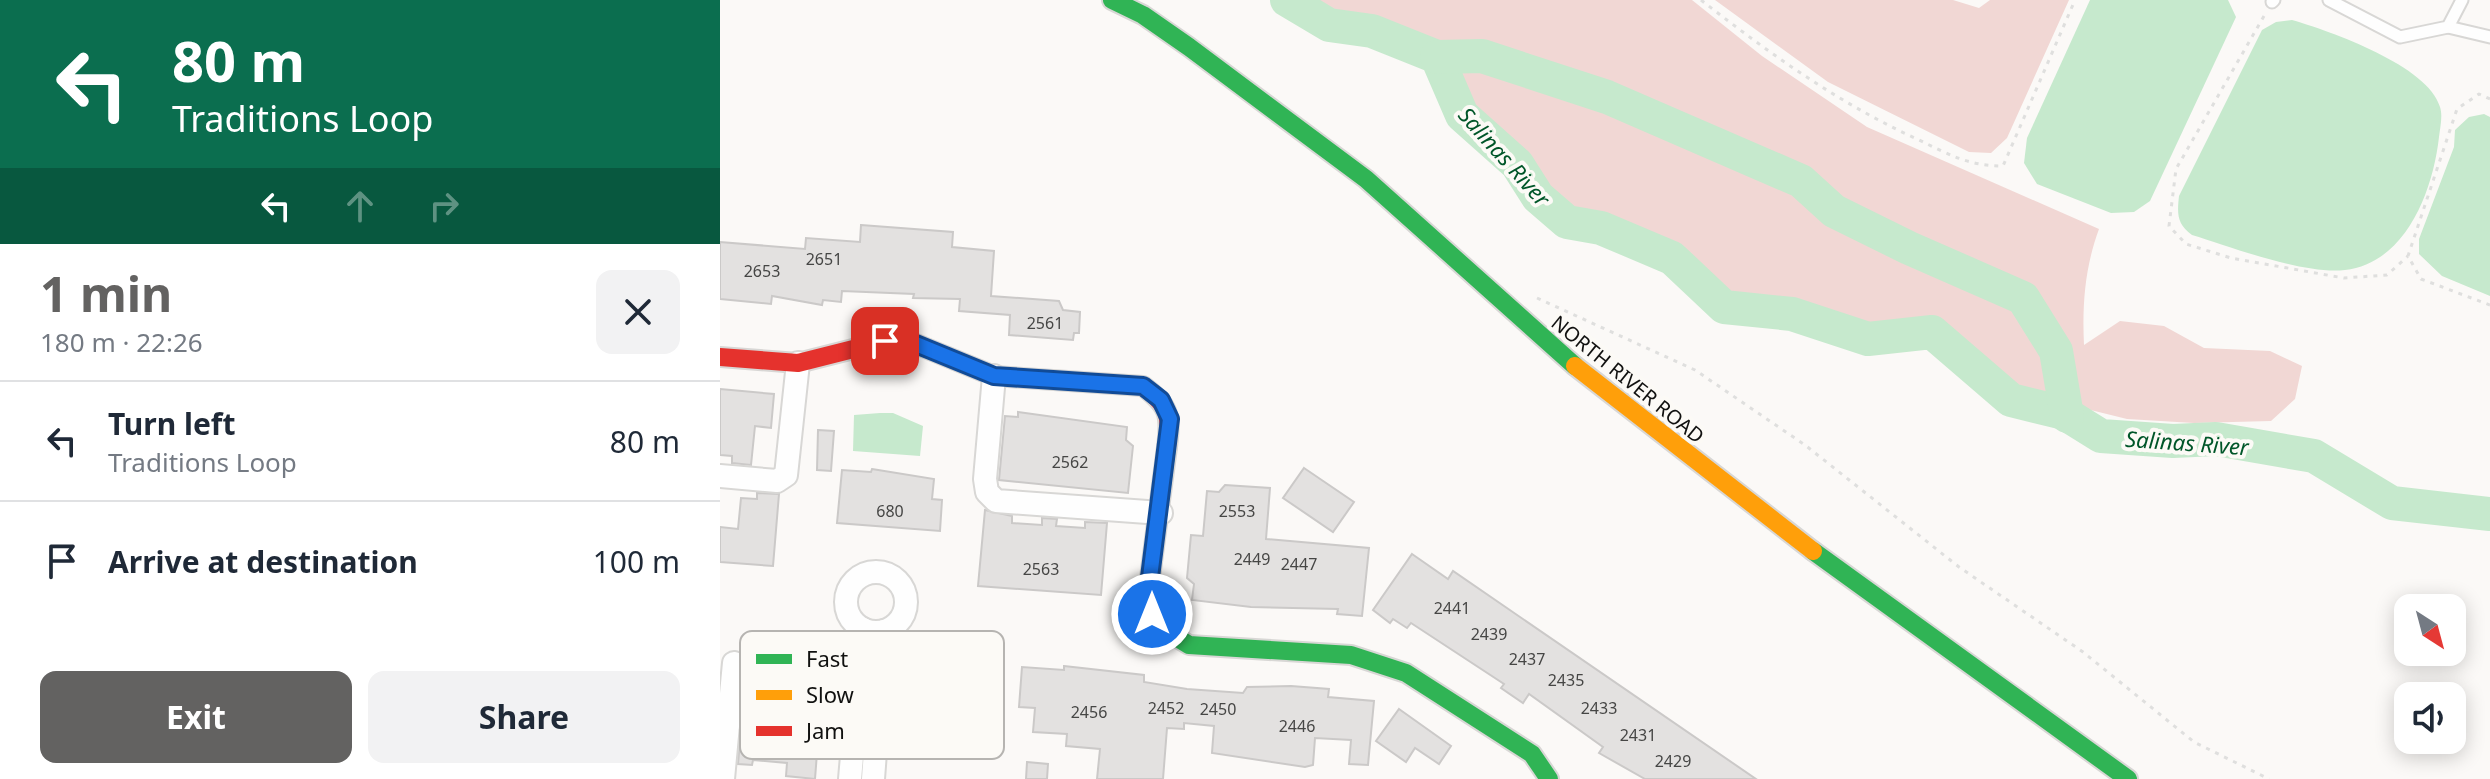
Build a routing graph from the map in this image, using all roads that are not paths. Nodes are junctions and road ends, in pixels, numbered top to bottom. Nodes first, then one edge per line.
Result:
1 (1112, 0) edge
2 (2329, 0) edge
3 (2462, 0) edge
4 (2448, 27) junction
5 (2490, 37) edge
6 (720, 357) edge
7 (798, 363) junction
8 (994, 376) junction
9 (720, 476) edge
10 (1161, 513) junction
11 (734, 663) dead end
12 (724, 725) edge
13 (853, 759) edge
14 (873, 759) edge
15 (723, 779) edge
16 (850, 779) edge
17 (873, 779) edge
18 (1549, 779) edge
19 (2128, 779) edge

1 - 19 main road, NORTH RIVER ROAD
2 - 4 lane
3 - 4 lane
4 - 5 lane
6 - 7 main road
7 - 8 main road
7 - 9 street
8 - 10 main road
8 - 10 street
10 - 18 main road
11 - 12 street
12 - 15 street
13 - 16 street
14 - 17 street

